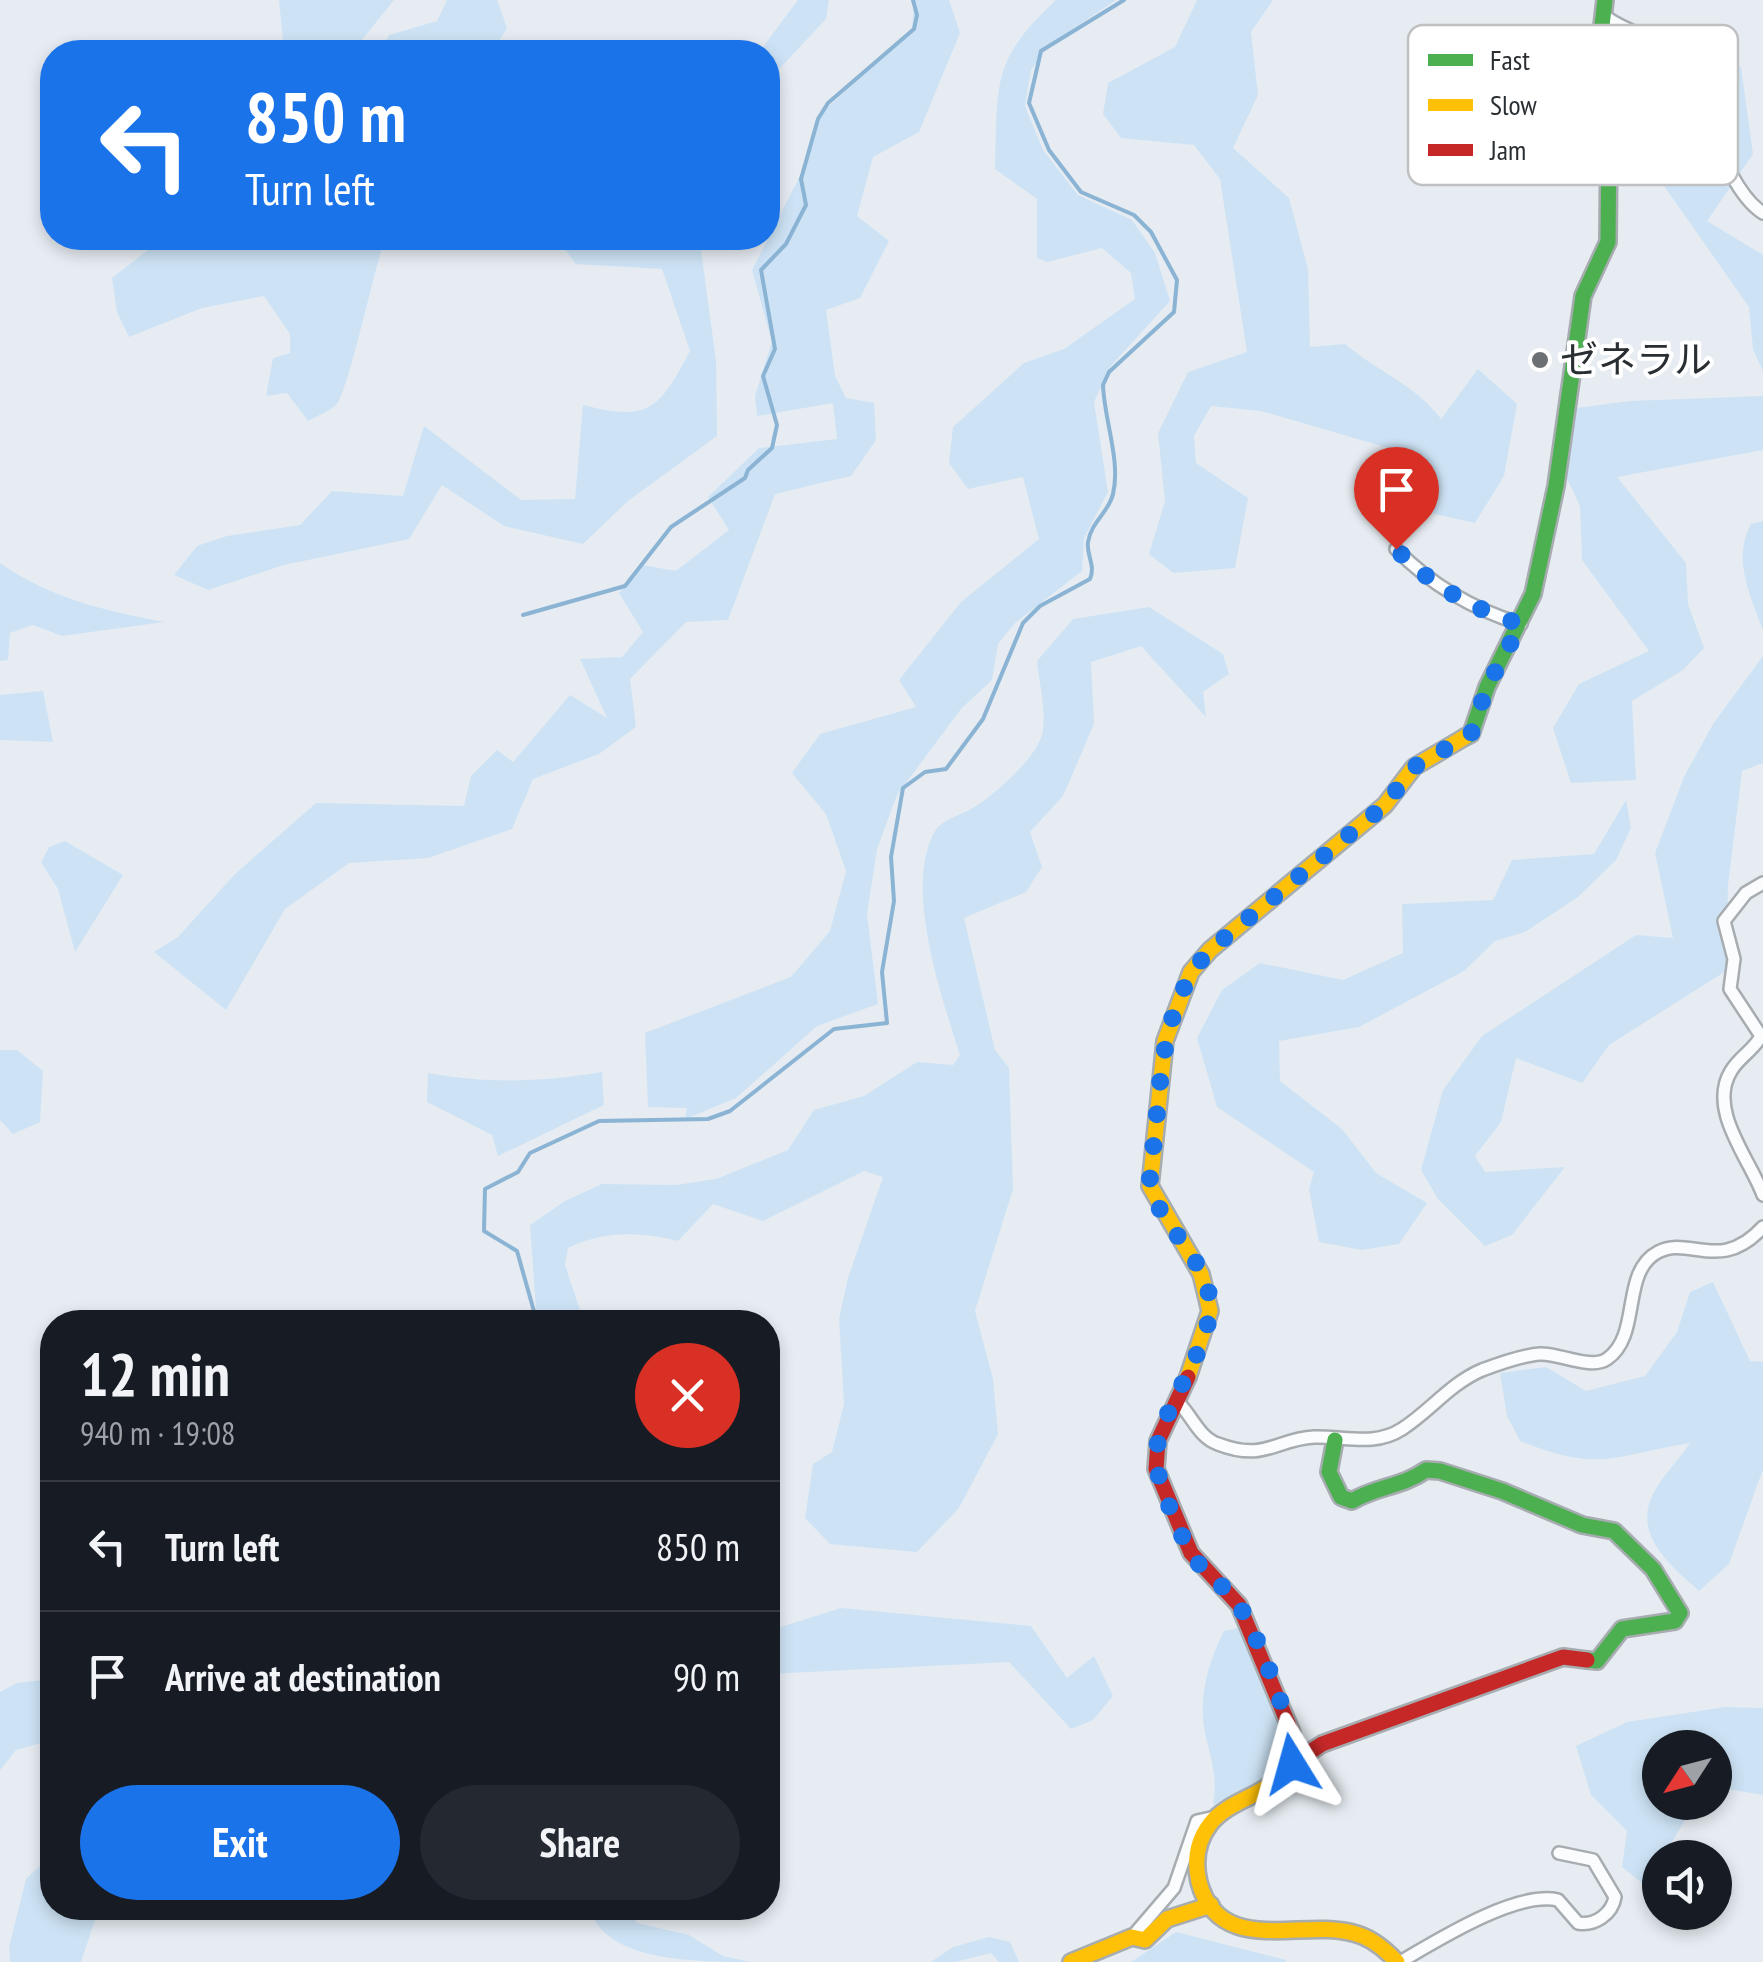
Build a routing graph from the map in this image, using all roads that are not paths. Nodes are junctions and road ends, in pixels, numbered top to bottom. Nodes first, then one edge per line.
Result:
1 (1604, 0) edge
2 (1606, 17) junction
3 (1605, 25) edge
4 (1624, 25) edge
5 (1738, 179) edge
6 (1609, 185) edge
7 (1763, 213) edge
8 (1396, 549) dead end
9 (1521, 624) junction
10 (1763, 883) edge
11 (1762, 1034) edge
12 (1763, 1192) edge
13 (1763, 1226) edge
14 (1177, 1402) junction
15 (1335, 1440) junction
16 (1292, 1764) junction
17 (1216, 1817) junction
18 (1559, 1854) dead end
19 (1211, 1906) junction
20 (1132, 1938) junction
21 (1071, 1962) edge
22 (1398, 1962) edge

1 - 2 street
2 - 3 street
2 - 4 street
5 - 7 street
6 - 9 street
8 - 9 street
9 - 14 street
10 - 11 street
11 - 12 street
13 - 15 street
14 - 15 street
14 - 16 street
15 - 16 street
16 - 17 street
17 - 19 street
17 - 20 street
18 - 22 street
19 - 20 street
19 - 22 street
20 - 21 street

